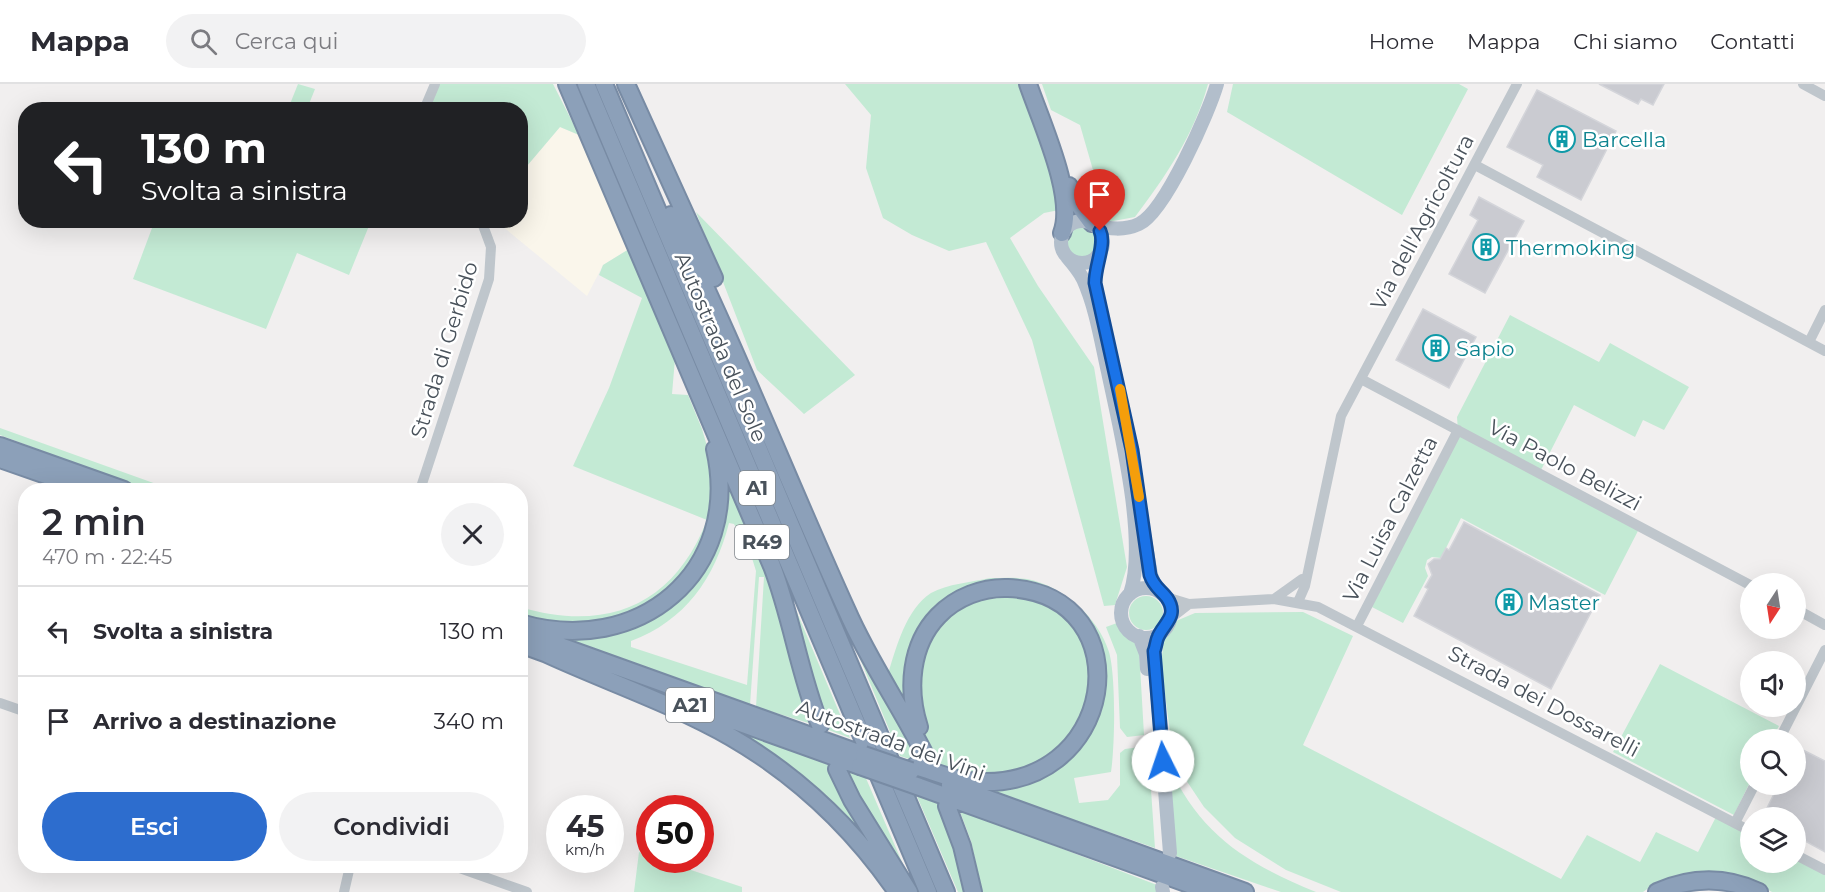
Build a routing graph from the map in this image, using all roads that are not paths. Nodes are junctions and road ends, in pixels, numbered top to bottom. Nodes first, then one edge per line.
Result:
1 (435, 84) edge
2 (566, 84) edge
3 (585, 84) edge
4 (604, 84) edge
5 (626, 84) edge
6 (1028, 84) edge
7 (1035, 84) edge
8 (1217, 84) edge
9 (1517, 84) edge
10 (1803, 84) edge
11 (1825, 96) edge
12 (427, 102) edge
13 (616, 114) junction
14 (1475, 165) junction
15 (1093, 224) junction
16 (1139, 224) junction
17 (484, 228) edge
18 (1062, 233) junction
19 (1099, 254) junction
20 (1067, 257) junction
21 (1825, 310) edge
22 (1809, 342) junction
23 (1825, 351) edge
24 (686, 366) junction
25 (1361, 379) junction
26 (1458, 430) junction
27 (0, 446) edge
28 (777, 448) junction
29 (0, 459) edge
30 (69, 483) edge
31 (104, 483) edge
32 (422, 483) edge
33 (1304, 577) junction
34 (1740, 580) edge
35 (1161, 593) junction
36 (1130, 594) junction
37 (1274, 599) junction
38 (1298, 602) junction
39 (1189, 604) junction
40 (1318, 607) junction
41 (1806, 615) edge
42 (1171, 618) junction
43 (528, 624) edge
44 (1825, 625) edge
45 (1357, 626) junction
46 (1159, 634) junction
47 (528, 635) edge
48 (1139, 636) junction
49 (528, 647) edge
50 (1825, 650) edge
51 (547, 654) junction
52 (0, 703) edge
53 (18, 709) edge
54 (820, 725) dead end
55 (1785, 729) edge
56 (860, 757) junction
57 (837, 769) dead end
58 (911, 773) junction
59 (1749, 795) edge
60 (947, 806) dead end
61 (1735, 823) junction
62 (1740, 826) edge
63 (1806, 860) edge
64 (1142, 867) junction
65 (1825, 870) edge
66 (348, 873) edge
67 (472, 873) edge
68 (520, 891) edge
69 (344, 892) edge
70 (897, 892) edge
71 (909, 892) edge
72 (928, 892) edge
73 (946, 892) edge
74 (973, 892) edge
75 (1196, 892) edge
76 (1211, 892) edge
77 (1245, 892) edge
78 (1657, 892) edge
79 (1759, 892) edge

1 - 12 street
2 - 24 highway, R49
3 - 72 highway, Autostrada del Sole / A1
4 - 13 highway, Autostrada del Sole / A1
5 - 28 highway
6 - 18 highway
7 - 15 highway
8 - 16 main road
9 - 14 street, Via dell'Agricoltura
10 - 11 street
13 - 28 highway, R49
13 - 73 highway, Autostrada del Sole / A1
14 - 22 street
14 - 25 street, Via dell'Agricoltura
15 - 16 main road
15 - 18 main road
15 - 19 main road
16 - 19 main road
17 - 32 street, Strada di Gerbido
18 - 20 main road
19 - 20 main road
19 - 35 main road
20 - 36 main road
21 - 22 street
22 - 23 street
24 - 43 highway
24 - 54 highway, R49
25 - 26 street, Via Paolo Belizzi
25 - 33 street
26 - 34 street, Via Paolo Belizzi
26 - 45 street, Via Luisa Calzetta
27 - 31 highway
28 - 58 highway, R49
29 - 30 highway
33 - 37 street
33 - 38 street
33 - 40 street
35 - 36 main road
35 - 39 street
35 - 42 main road
36 - 48 main road
37 - 38 street, Strada dei Dossarelli
37 - 39 street, Strada dei Dossarelli
38 - 40 street, Strada dei Dossarelli
39 - 42 street
40 - 45 street, Strada dei Dossarelli
41 - 44 street
42 - 46 main road
45 - 61 street, Strada dei Dossarelli
46 - 48 main road
46 - 48 main road
47 - 56 highway, Autostrada dei Vini / A21
49 - 51 highway, Autostrada dei Vini / A21
50 - 55 street
51 - 56 highway, Autostrada dei Vini / A21
51 - 70 highway
52 - 53 street
56 - 58 highway, Autostrada dei Vini / A21, bridge
56 - 58 highway, bridge
57 - 71 highway
58 - 64 highway, Autostrada dei Vini / A21
58 - 77 highway, Autostrada dei Vini / A21
59 - 61 street
60 - 74 highway
61 - 62 street, Strada dei Dossarelli
63 - 65 street
64 - 75 highway
64 - 76 highway, Autostrada dei Vini / A21
66 - 69 street
67 - 68 street
78 - 79 highway

